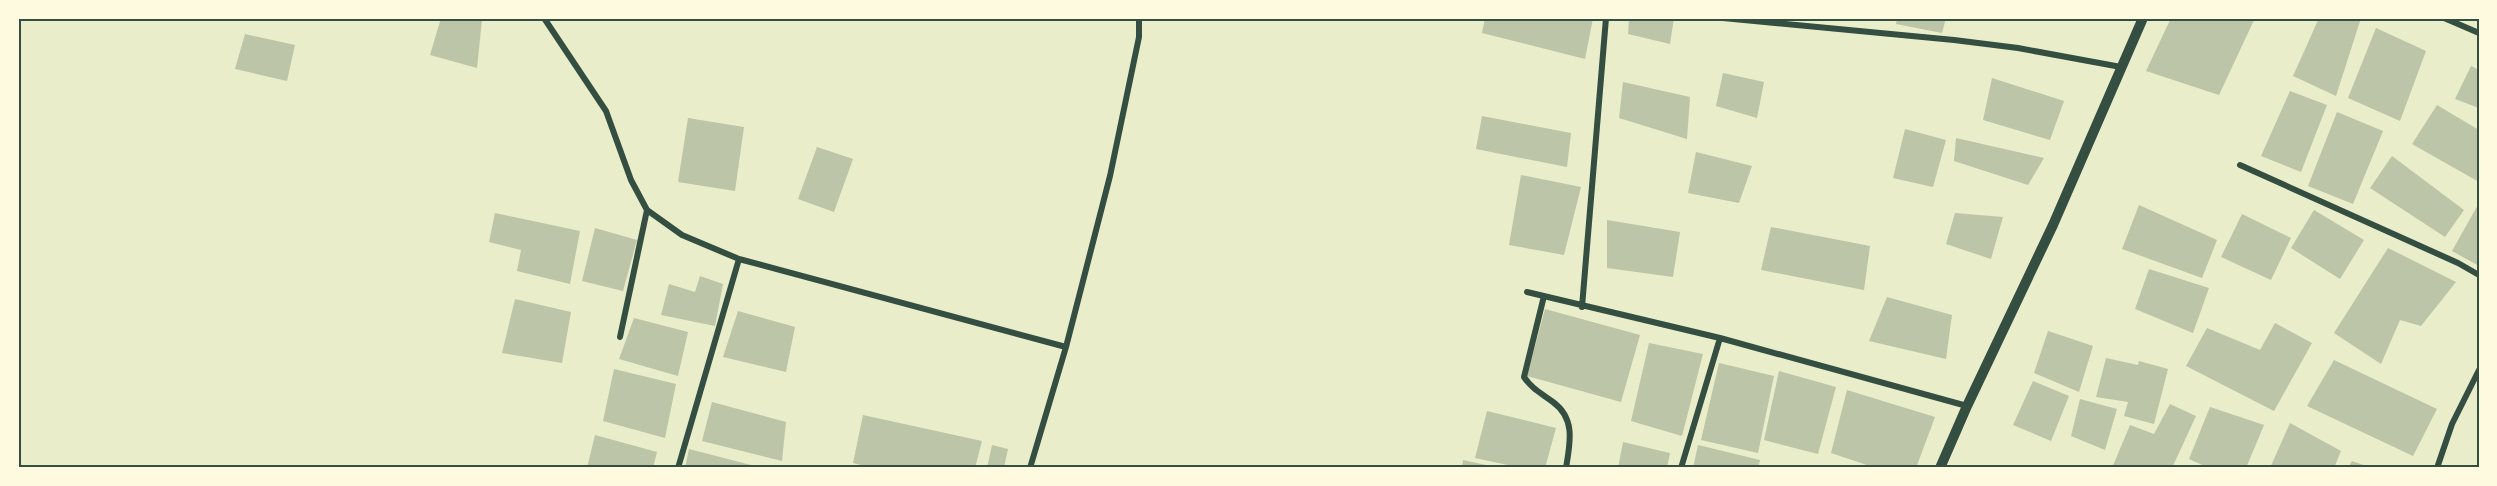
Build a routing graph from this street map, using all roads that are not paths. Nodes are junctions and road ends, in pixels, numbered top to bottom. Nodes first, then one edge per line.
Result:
1 (544, 18) edge
2 (1139, 18) edge
3 (1606, 18) edge
4 (1723, 18) edge
5 (2143, 18) edge
6 (2444, 18) edge
7 (2479, 33) edge
8 (2121, 67) junction
9 (2240, 165) dead end
10 (647, 210) junction
11 (739, 259) junction
12 (2479, 275) edge
13 (1527, 292) dead end
14 (1544, 296) junction
15 (1582, 306) junction
16 (620, 337) dead end
17 (1720, 338) junction
18 (1066, 347) junction
19 (2479, 370) edge
20 (1967, 406) junction
21 (678, 468) edge
22 (1030, 468) edge
23 (1566, 468) edge
24 (1681, 468) edge
25 (1940, 468) edge
26 (2437, 468) edge

1 - 10 street
2 - 18 street
3 - 15 street
4 - 8 street
5 - 8 street
6 - 7 street
8 - 20 street
9 - 12 street
10 - 11 street
10 - 16 street
11 - 18 street
11 - 21 street
13 - 14 street
14 - 15 street
14 - 23 street
15 - 17 street
17 - 20 street
17 - 24 street
18 - 22 street
19 - 26 street
20 - 25 street

